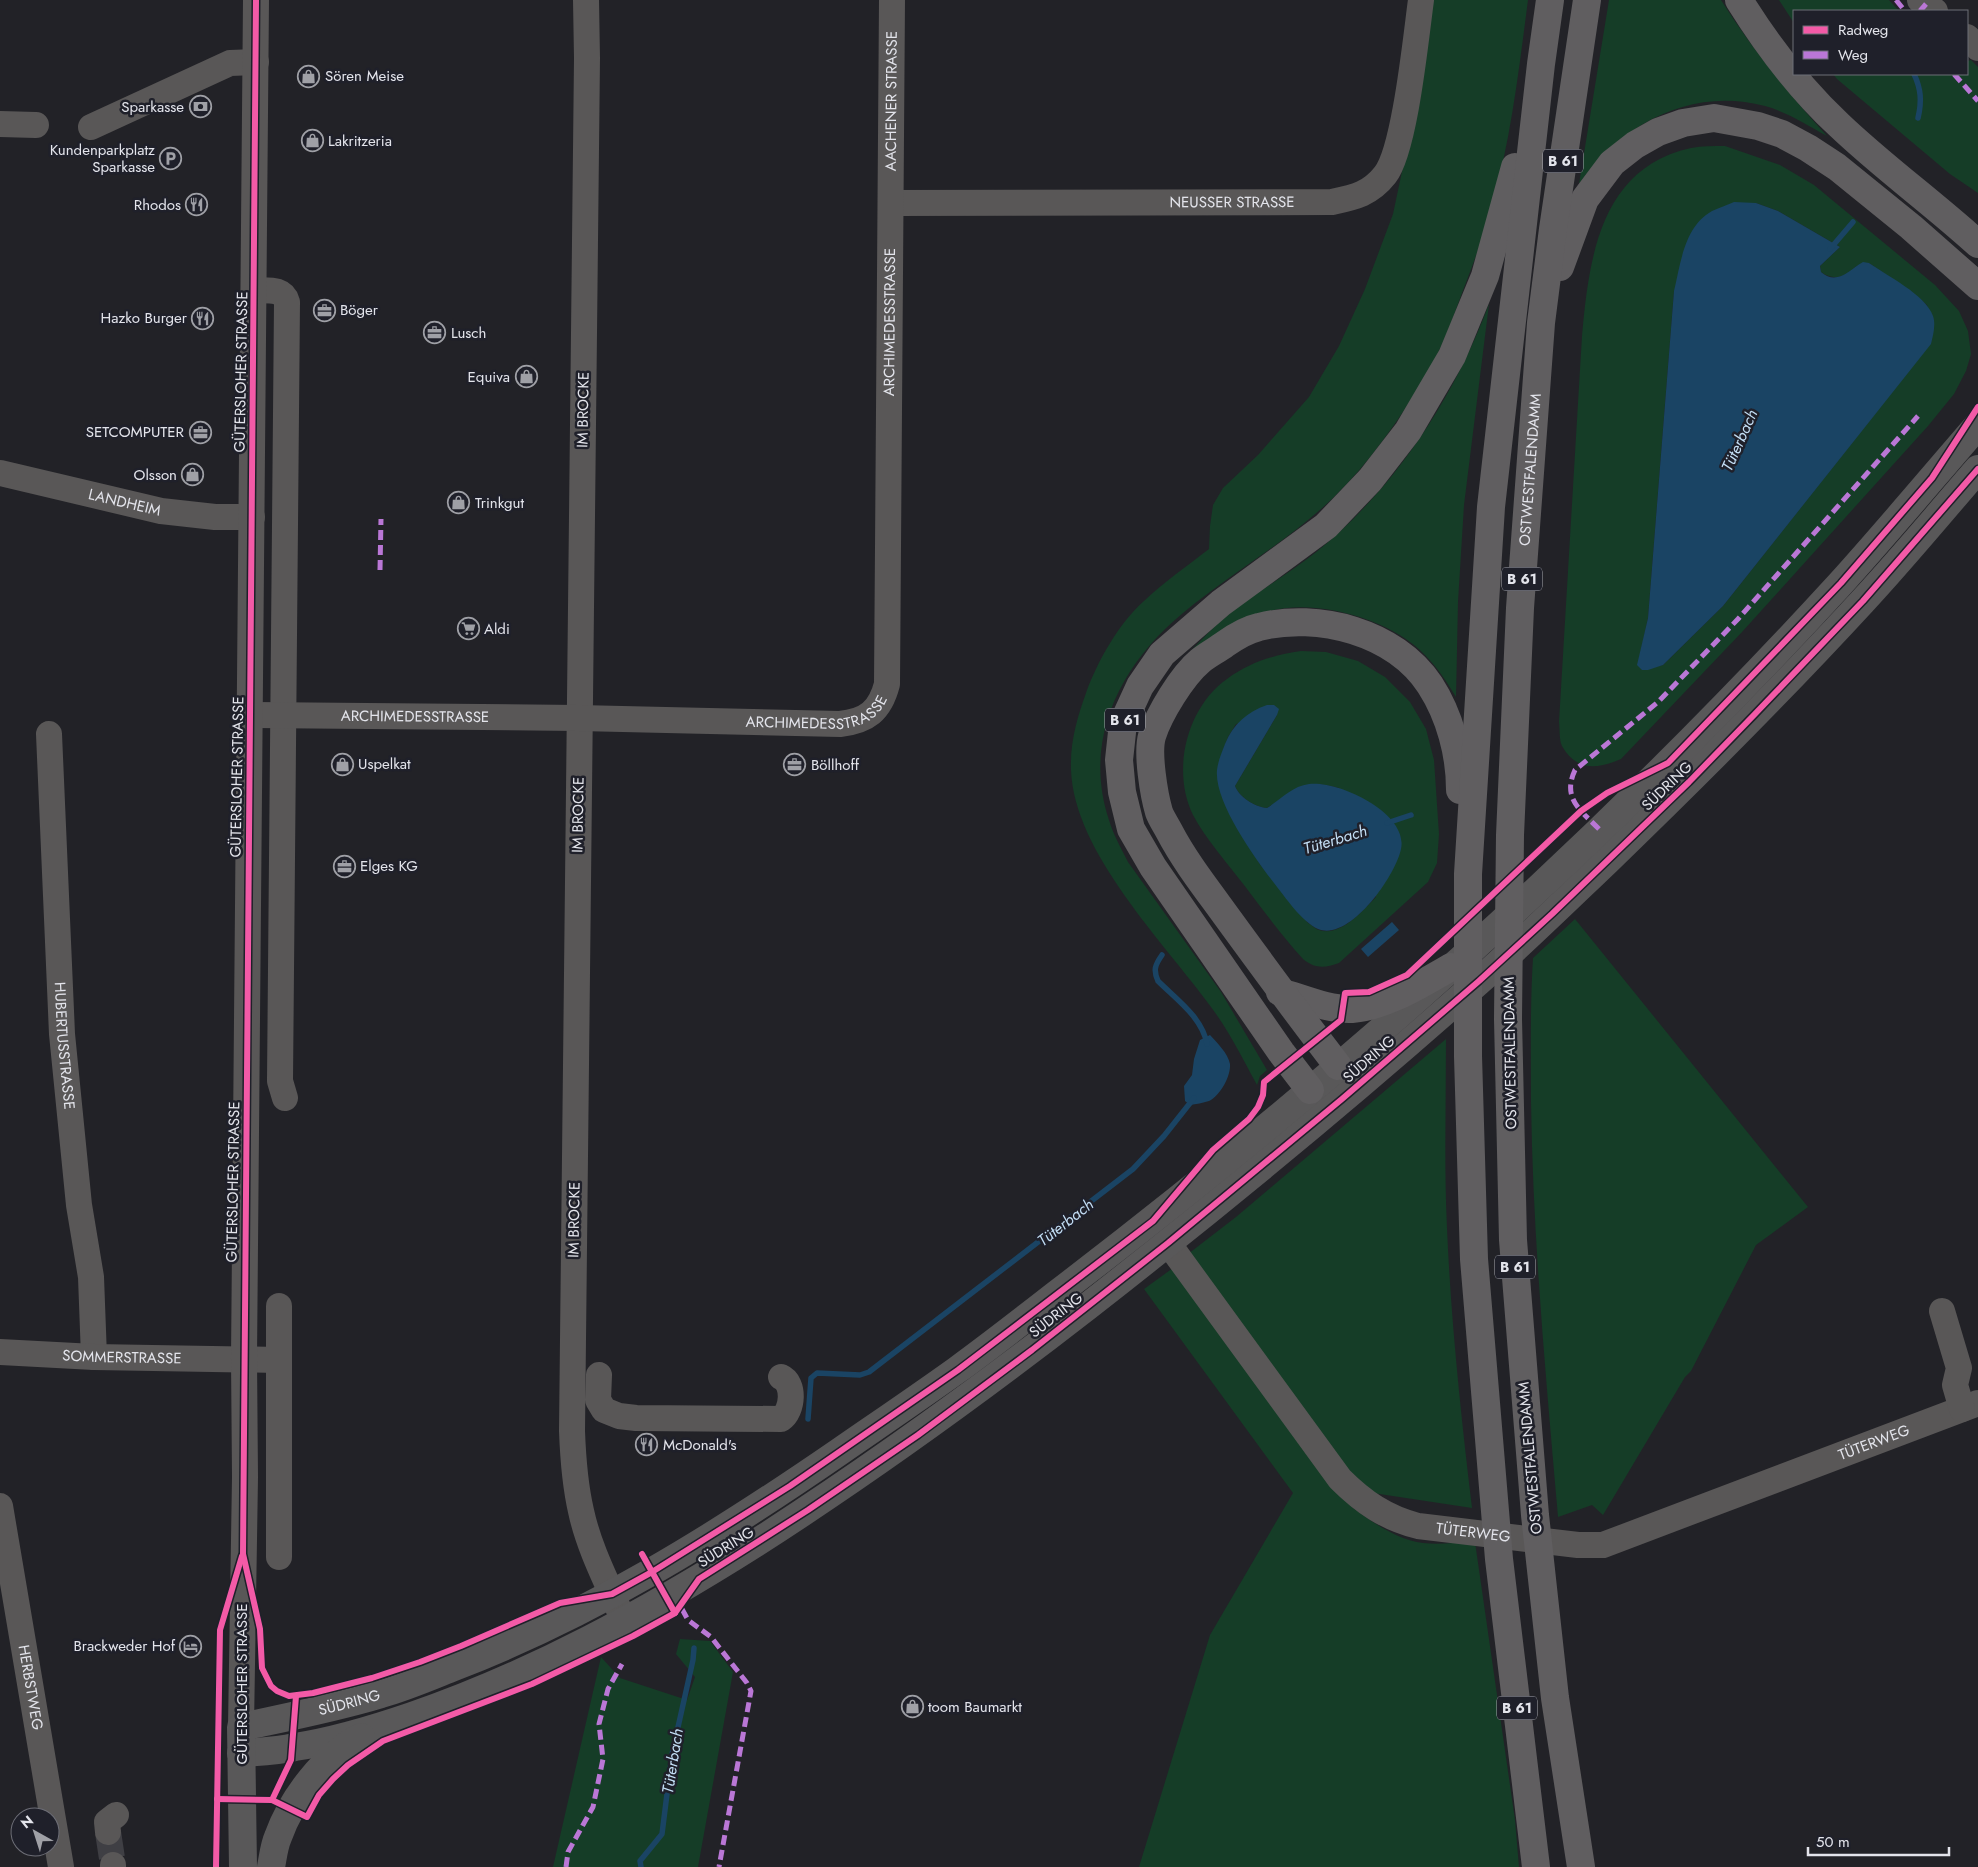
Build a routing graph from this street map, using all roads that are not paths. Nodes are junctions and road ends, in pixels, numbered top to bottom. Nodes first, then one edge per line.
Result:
1 (256, 0) edge
2 (586, 0) edge
3 (892, 0) edge
4 (1421, 0) edge
5 (1550, 0) edge
6 (1587, 0) edge
7 (1739, 0) edge
8 (1920, 0) edge
9 (1935, 10) edge
10 (1968, 38) edge
11 (1978, 48) edge
12 (256, 62) junction
13 (1541, 64) junction
14 (0, 124) edge
15 (36, 125) dead end
16 (91, 127) dead end
17 (891, 203) junction
18 (1954, 222) junction
19 (1978, 234) edge
20 (1978, 244) edge
21 (1978, 286) edge
22 (254, 290) junction
23 (1541, 323) junction
24 (1978, 425) edge
25 (1978, 469) edge
26 (0, 473) edge
27 (252, 517) junction
28 (250, 715) junction
29 (283, 715) junction
30 (579, 718) junction
31 (49, 734) dead end
32 (1468, 874) junction
33 (1452, 967) junction
34 (1280, 992) junction
35 (247, 1006) junction
36 (282, 1007) junction
37 (1338, 1066) junction
38 (1310, 1090) junction
39 (285, 1098) dead end
40 (1342, 1099) junction
41 (1168, 1243) junction
42 (279, 1306) dead end
43 (1942, 1311) dead end
44 (0, 1352) edge
45 (94, 1357) junction
46 (244, 1359) junction
47 (279, 1360) junction
48 (599, 1375) dead end
49 (781, 1377) dead end
50 (1970, 1406) edge
51 (245, 1477) junction
52 (279, 1478) junction
53 (0, 1506) edge
54 (279, 1557) dead end
55 (612, 1594) junction
56 (624, 1621) junction
57 (385, 1725) junction
58 (241, 1727) junction
59 (240, 1753) junction
60 (1580, 1860) edge
61 (1535, 1863) edge
62 (61, 1867) edge
63 (243, 1867) edge
64 (271, 1867) edge

1 - 12 street, GÜTERSLOHER STRASSE
2 - 30 street, IM BROCKE
3 - 17 street, AACHENER STRASSE
4 - 17 street, NEUSSER STRASSE
5 - 13 highway, OSTWESTFALENDAMM / B 61
6 - 23 highway, OSTWESTFALENDAMM / B 61
7 - 18 highway
8 - 9 street
10 - 11 street
12 - 16 street
12 - 22 street, GÜTERSLOHER STRASSE
13 - 32 highway, OSTWESTFALENDAMM / B 61
13 - 38 highway, B 61
14 - 15 street
17 - 30 street, ARCHIMEDESSTRASSE
18 - 19 highway
18 - 20 highway
21 - 23 highway
22 - 27 street, GÜTERSLOHER STRASSE
22 - 29 street
23 - 60 highway, OSTWESTFALENDAMM / B 61
24 - 33 main road, SÜDRING
25 - 40 main road, SÜDRING
26 - 27 street, LANDHEIM
27 - 28 street, GÜTERSLOHER STRASSE
28 - 29 street, ARCHIMEDESSTRASSE
28 - 35 street, GÜTERSLOHER STRASSE
29 - 30 street, ARCHIMEDESSTRASSE
29 - 36 street
30 - 55 street, IM BROCKE
31 - 45 street, HUBERTUSSTRASSE
32 - 34 highway
32 - 61 highway, OSTWESTFALENDAMM / B 61
33 - 34 highway
33 - 37 main road, SÜDRING
34 - 37 highway
35 - 36 street
35 - 46 street, GÜTERSLOHER STRASSE
36 - 39 street
37 - 38 main road, SÜDRING
37 - 40 main road
38 - 40 main road
38 - 55 main road, SÜDRING
40 - 41 main road, SÜDRING
41 - 50 street, TÜTERWEG
41 - 56 main road, SÜDRING
42 - 47 street
43 - 50 street
44 - 45 street, SOMMERSTRASSE
45 - 46 street, SOMMERSTRASSE
46 - 47 street, SOMMERSTRASSE
46 - 51 street, GÜTERSLOHER STRASSE
47 - 52 street
48 - 49 street
51 - 52 street
51 - 58 street, GÜTERSLOHER STRASSE
52 - 54 street
53 - 62 street, HERBSTWEG
55 - 56 street, IM BROCKE
55 - 58 main road, SÜDRING
56 - 57 main road, SÜDRING
57 - 59 main road, SÜDRING
57 - 64 main road
58 - 59 main road, GÜTERSLOHER STRASSE
59 - 63 main road, GÜTERSLOHER STRASSE

